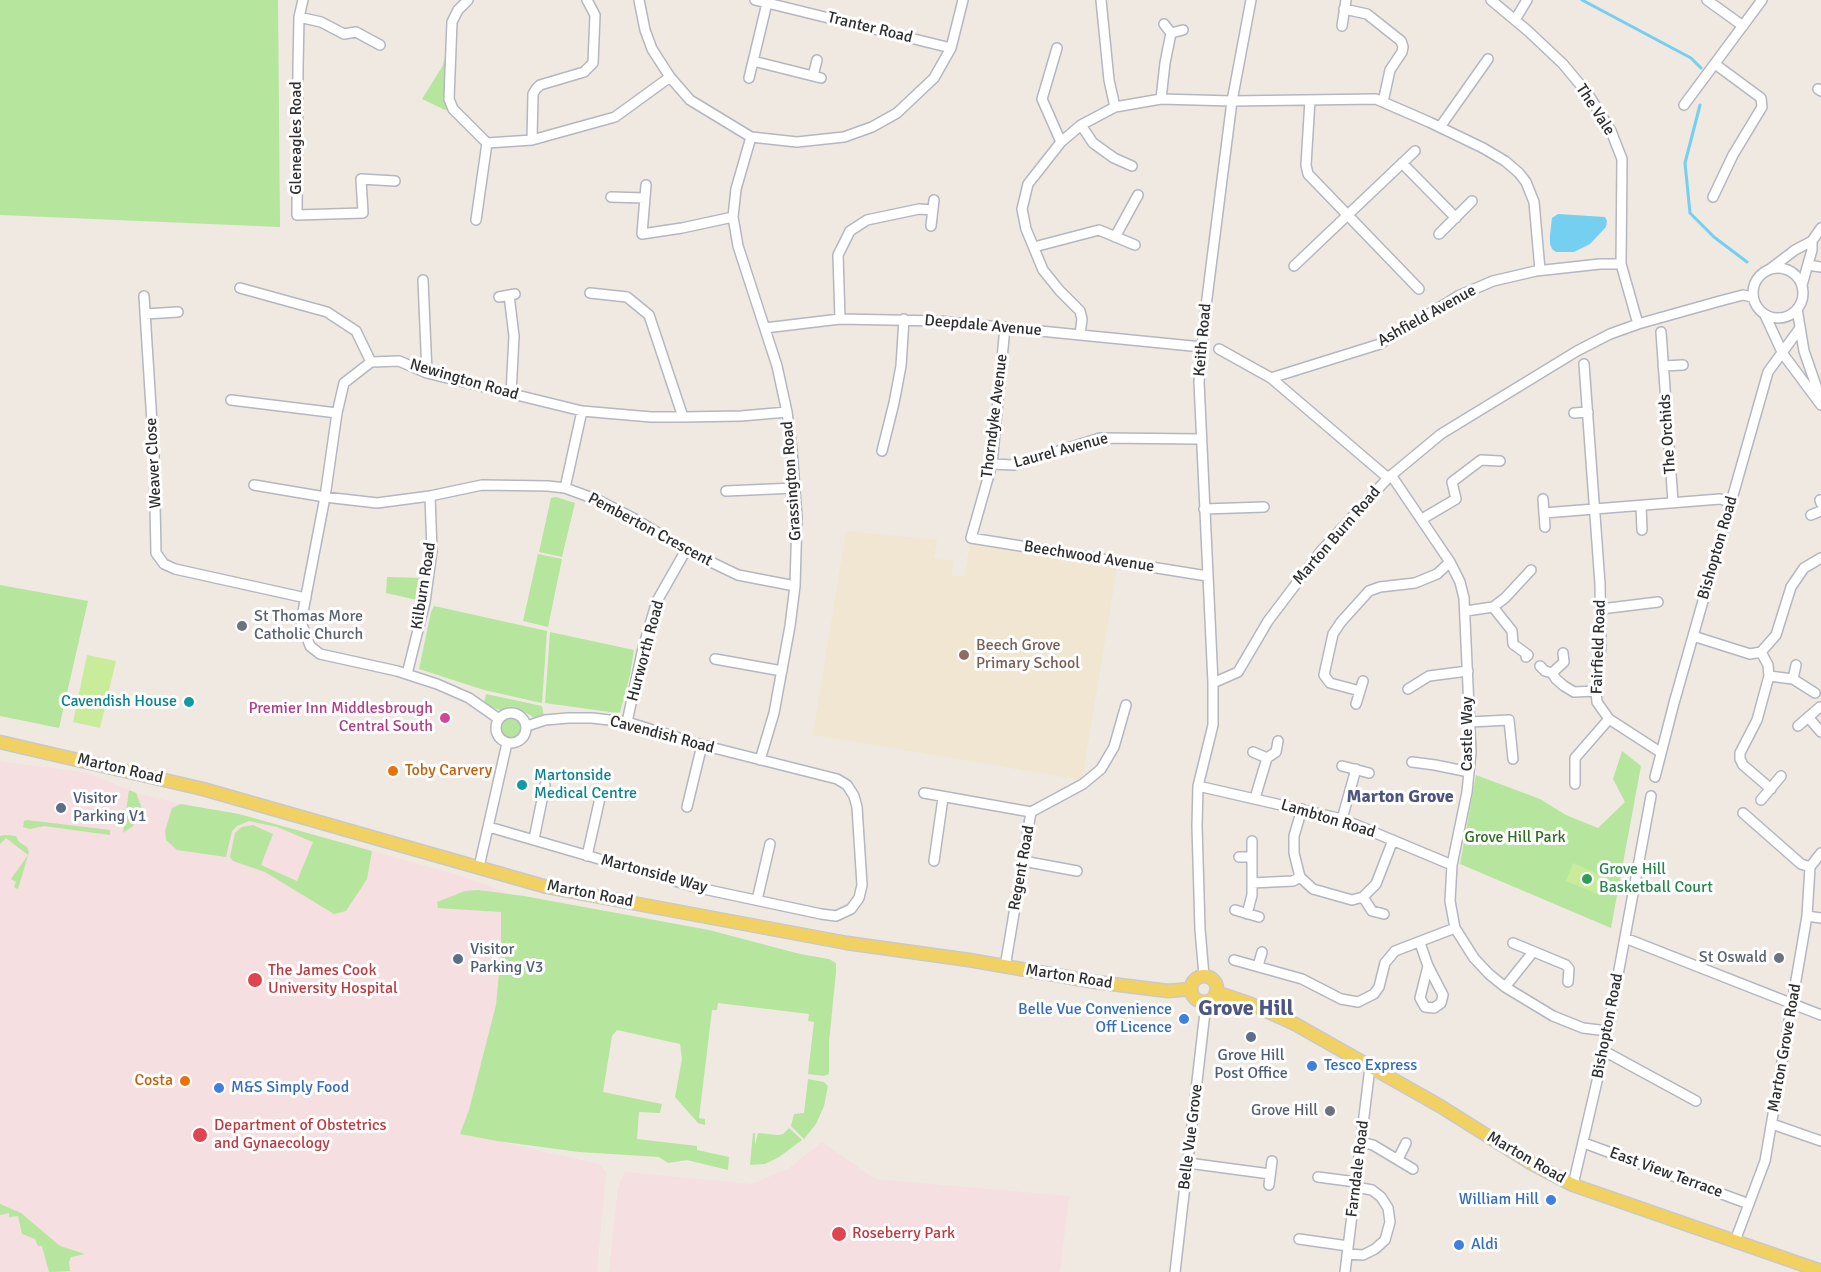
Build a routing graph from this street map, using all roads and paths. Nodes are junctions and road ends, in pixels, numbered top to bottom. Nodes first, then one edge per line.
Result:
1 (303, 0) edge
2 (468, 0) edge
3 (587, 0) edge
4 (639, 0) edge
5 (755, 0) edge
6 (963, 0) edge
7 (1101, 0) edge
8 (1251, 0) edge
9 (1491, 0) edge
10 (1527, 0) edge
11 (1707, 0) edge
12 (1762, 0) edge
13 (767, 3) junction
14 (786, 4) edge
15 (1345, 4) edge
16 (299, 17) junction
17 (1515, 20) junction
18 (1164, 24) dead end
19 (1342, 26) dead end
20 (1743, 26) junction
21 (1182, 30) dead end
22 (1171, 33) junction
23 (380, 45) dead end
24 (951, 48) junction
25 (1057, 48) dead end
26 (1488, 59) dead end
27 (817, 60) dead end
28 (753, 61) junction
29 (1715, 64) junction
30 (670, 77) junction
31 (749, 78) dead end
32 (1161, 99) junction
33 (1310, 100) junction
34 (1232, 101) junction
35 (1383, 102) junction
36 (1684, 105) dead end
37 (1115, 106) junction
38 (1081, 125) junction
39 (1440, 127) junction
40 (751, 137) junction
41 (532, 140) junction
42 (1061, 142) junction
43 (487, 143) junction
44 (1415, 151) dead end
45 (1402, 163) junction
46 (1132, 166) dead end
47 (395, 181) dead end
48 (646, 185) dead end
49 (1138, 195) dead end
50 (611, 197) dead end
51 (1713, 197) dead end
52 (645, 198) junction
53 (1472, 201) dead end
54 (1348, 215) junction
55 (733, 217) junction
56 (1456, 218) junction
57 (476, 220) dead end
58 (931, 226) dead end
59 (1821, 228) edge
60 (1439, 234) dead end
61 (1115, 237) junction
62 (1812, 241) junction
63 (1135, 245) dead end
64 (1034, 247) junction
65 (1621, 264) junction
66 (1808, 265) junction
67 (1294, 266) dead end
68 (1821, 267) edge
69 (1770, 269) junction
70 (1540, 270) junction
71 (423, 280) dead end
72 (1802, 285) junction
73 (240, 288) dead end
74 (1419, 289) dead end
75 (590, 293) dead end
76 (508, 295) dead end
77 (144, 296) dead end
78 (1752, 297) junction
79 (1797, 309) junction
80 (178, 312) dead end
81 (145, 314) junction
82 (1765, 315) junction
83 (840, 319) junction
84 (904, 320) junction
85 (1638, 324) junction
86 (1005, 327) junction
87 (765, 328) junction
88 (1800, 328) junction
89 (1661, 332) dead end
90 (1080, 335) junction
91 (1202, 346) junction
92 (1219, 349) dead end
93 (1783, 353) junction
94 (371, 362) junction
95 (1584, 364) dead end
96 (1683, 365) dead end
97 (1664, 366) junction
98 (427, 373) junction
99 (1271, 378) junction
100 (511, 394) junction
101 (231, 400) dead end
102 (1821, 403) edge
103 (582, 411) junction
104 (787, 412) junction
105 (1588, 412) junction
106 (337, 413) junction
107 (1574, 413) dead end
108 (683, 417) junction
109 (1201, 439) junction
110 (882, 451) dead end
111 (1500, 461) dead end
112 (992, 464) junction
113 (1389, 476) junction
114 (254, 485) dead end
115 (565, 488) junction
116 (795, 488) junction
117 (726, 491) dead end
118 (430, 496) junction
119 (325, 497) junction
120 (1543, 499) dead end
121 (1673, 502) junction
122 (1730, 502) junction
123 (1641, 506) junction
124 (1264, 507) dead end
125 (1204, 509) junction
126 (1596, 509) junction
127 (1821, 511) edge
128 (1544, 513) junction
129 (1811, 515) dead end
130 (1422, 519) junction
131 (1545, 527) dead end
132 (1642, 530) dead end
133 (971, 538) joint
134 (686, 550) junction
135 (1821, 558) edge
136 (1450, 562) junction
137 (1531, 570) dead end
138 (1207, 576) junction
139 (795, 586) junction
140 (306, 598) junction
141 (1658, 602) dead end
142 (1493, 607) junction
143 (1601, 609) junction
144 (1466, 611) junction
145 (1693, 636) junction
146 (1761, 652) junction
147 (1563, 653) dead end
148 (1526, 657) dead end
149 (715, 659) dead end
150 (1796, 665) dead end
151 (1540, 666) dead end
152 (782, 671) junction
153 (1468, 671) junction
154 (1552, 673) junction
155 (407, 674) junction
156 (1769, 676) junction
157 (1792, 680) junction
158 (1213, 683) junction
159 (1407, 688) dead end
160 (1596, 691) junction
161 (1815, 693) dead end
162 (1356, 704) dead end
163 (1126, 705) dead end
164 (1820, 707) edge
165 (1808, 717) junction
166 (499, 719) junction
167 (1609, 719) junction
168 (627, 722) junction
169 (1470, 722) junction
170 (527, 726) junction
171 (1798, 726) dead end
172 (1821, 732) edge
173 (1278, 741) dead end
174 (0, 742) edge
175 (507, 742) junction
176 (702, 745) junction
177 (1253, 752) dead end
178 (1660, 752) junction
179 (1267, 758) junction
180 (1513, 759) dead end
181 (760, 760) junction
182 (1412, 762) dead end
183 (1342, 766) dead end
184 (1356, 769) junction
185 (1469, 772) junction
186 (1369, 773) dead end
187 (1781, 776) dead end
188 (1655, 777) dead end
189 (1575, 784) dead end
190 (545, 785) dead end
191 (1198, 786) junction
192 (1771, 789) junction
193 (924, 793) dead end
194 (1651, 796) dead end
195 (600, 798) dead end
196 (944, 798) junction
197 (1255, 798) junction
198 (1761, 800) dead end
199 (687, 807) dead end
200 (1302, 809) junction
201 (1031, 813) junction
202 (1743, 813) dead end
203 (1342, 819) junction
204 (489, 827) junction
205 (534, 839) junction
206 (1394, 840) junction
207 (1252, 841) dead end
208 (770, 844) dead end
209 (1821, 852) edge
210 (587, 856) junction
211 (1239, 857) dead end
212 (1252, 857) junction
213 (934, 861) dead end
214 (1023, 861) junction
215 (1452, 865) junction
216 (479, 867) junction
217 (1810, 867) junction
218 (1077, 870) dead end
219 (1300, 877) junction
220 (1252, 883) junction
221 (1363, 897) junction
222 (757, 900) junction
223 (1235, 910) dead end
224 (821, 914) joint
225 (1247, 914) junction
226 (1384, 914) dead end
227 (1807, 916) junction
228 (1259, 917) dead end
229 (1821, 918) edge
230 (1455, 928) junction
231 (1625, 938) junction
232 (1420, 943) junction
233 (1514, 944) dead end
234 (1262, 952) dead end
235 (1533, 952) junction
236 (1234, 960) dead end
237 (1258, 966) junction
238 (1428, 966) dead end
239 (1005, 967) junction
240 (1204, 976) junction
241 (1568, 982) dead end
242 (1505, 987) junction
243 (1191, 989) junction
244 (1216, 992) junction
245 (1205, 1002) junction
246 (1792, 1004) junction
247 (1821, 1015) edge
248 (1608, 1032) junction
249 (1604, 1051) junction
250 (1370, 1067) junction
251 (1696, 1101) dead end
252 (1772, 1124) junction
253 (1821, 1141) edge
254 (1361, 1142) junction
255 (1406, 1143) dead end
256 (1584, 1143) junction
257 (1398, 1159) junction
258 (1272, 1161) dead end
259 (1188, 1163) junction
260 (1413, 1169) dead end
261 (1270, 1174) junction
262 (1318, 1177) dead end
263 (1356, 1184) junction
264 (1269, 1185) dead end
265 (1573, 1185) junction
266 (1749, 1204) junction
267 (1299, 1239) dead end
268 (1735, 1241) junction
269 (1348, 1250) junction
270 (1803, 1268) edge
271 (1821, 1271) edge
272 (1174, 1272) edge
273 (1345, 1272) edge

1 - 16 street, Gleneagles Road
2 - 43 street
3 - 41 street
4 - 30 street
5 - 13 street, Tranter Road
6 - 24 street
7 - 37 street
8 - 34 street, Keith Road
9 - 17 street, The Vale
10 - 17 street
11 - 20 street
12 - 20 street
13 - 14 street, Tranter Road
13 - 28 street
14 - 24 street, Tranter Road
15 - 19 street
15 - 35 street
16 - 23 street
16 - 47 street, Gleneagles Road
17 - 65 street, The Vale
18 - 22 street
20 - 29 street
21 - 22 street
22 - 32 street
24 - 40 street
25 - 42 street
26 - 39 street
27 - 28 street
28 - 31 street
29 - 36 street
29 - 51 street
30 - 40 street
30 - 41 street
32 - 34 street
32 - 37 street
33 - 34 street
33 - 35 street
33 - 54 street
34 - 91 street, Keith Road
35 - 39 street
37 - 38 street
38 - 42 street
38 - 46 street
39 - 70 street
40 - 55 street, Grassington Road
41 - 43 street
42 - 64 street
43 - 57 street
44 - 45 street
45 - 54 street
45 - 56 street
48 - 52 street
49 - 61 street
50 - 52 street
52 - 55 street
53 - 56 street
54 - 67 street
54 - 74 street
55 - 87 street, Grassington Road
56 - 60 street
58 - 83 street
59 - 62 street
61 - 63 street
61 - 64 street
62 - 66 street
62 - 69 street
64 - 90 street
65 - 70 street, Ashfield Avenue
65 - 85 street, The Vale
66 - 68 street
66 - 72 street
69 - 72 street
69 - 78 street
70 - 99 street, Ashfield Avenue
71 - 98 street
72 - 79 street
73 - 94 street
75 - 108 street
76 - 100 street
77 - 81 street, Weaver Close
78 - 82 street
78 - 85 street, Marton Burn Road
79 - 82 street
79 - 88 street
80 - 81 street
81 - 140 street, Weaver Close
82 - 93 street
83 - 84 street, Deepdale Avenue
83 - 87 street, Deepdale Avenue
84 - 86 street, Deepdale Avenue
84 - 110 street
85 - 113 street, Marton Burn Road
86 - 90 street, Deepdale Avenue
86 - 112 street, Thorndyke Avenue
87 - 104 street, Grassington Road
88 - 93 street, Bishopton Road
88 - 102 street
89 - 97 street, The Orchids
90 - 91 street, Deepdale Avenue
91 - 109 street, Keith Road
92 - 99 street
93 - 102 street
93 - 122 street, Bishopton Road
94 - 98 street, Newington Road
94 - 106 street
95 - 105 street, Fairfield Road
96 - 97 street
97 - 121 street, The Orchids
98 - 100 street, Newington Road
99 - 113 street
100 - 103 street, Newington Road
101 - 106 street
103 - 108 street, Newington Road
103 - 115 street
104 - 108 street, Newington Road
104 - 116 street, Grassington Road
105 - 107 street
105 - 126 street, Fairfield Road
106 - 119 street
109 - 112 street, Laurel Avenue
109 - 125 street, Keith Road
111 - 130 street
112 - 133 street, Thorndyke Avenue
113 - 130 street, Castle Way
113 - 158 street, Marton Burn Road
114 - 119 street, Pemberton Crescent
115 - 118 street, Pemberton Crescent
115 - 134 street, Pemberton Crescent
116 - 117 street
116 - 139 street, Grassington Road
118 - 119 street, Pemberton Crescent
118 - 155 street, Kilburn Road
119 - 140 street
120 - 128 street
121 - 122 street
121 - 123 street
122 - 145 street, Bishopton Road
123 - 126 street
123 - 132 street
124 - 125 street
125 - 138 street, Keith Road
126 - 128 street
126 - 143 street, Fairfield Road
127 - 129 street
128 - 131 street
130 - 136 street, Castle Way
133 - 138 street, Beechwood Avenue
134 - 139 street, Pemberton Crescent
134 - 168 street, Hurworth Road
135 - 146 street
136 - 144 street, Castle Way
136 - 162 street
137 - 142 street
138 - 158 street, Keith Road
139 - 152 street, Grassington Road
140 - 155 street
141 - 143 street
142 - 144 street
142 - 148 street
143 - 160 street, Fairfield Road
144 - 153 street, Castle Way
145 - 146 street
145 - 178 street, Bishopton Road
146 - 156 street
147 - 154 street
149 - 152 street
150 - 157 street
151 - 154 street
152 - 181 street, Grassington Road
153 - 159 street
153 - 169 street, Castle Way
154 - 160 street
155 - 166 street
156 - 157 street
156 - 192 street
157 - 161 street
158 - 191 street
160 - 167 street, Fairfield Road
163 - 201 street, Regent Road
164 - 165 street
165 - 171 street
165 - 172 street
166 - 170 street
166 - 175 street
167 - 178 street, Fairfield Road
167 - 189 street
168 - 170 street, Cavendish Road
168 - 176 street, Cavendish Road
169 - 180 street
169 - 185 street, Castle Way
170 - 175 street
173 - 179 street
174 - 216 main road, Marton Road
175 - 204 street
176 - 181 street, Cavendish Road
176 - 199 street
177 - 179 street
178 - 188 street, Bishopton Road
179 - 197 street
181 - 224 street, Cavendish Road
182 - 185 street
183 - 184 street
184 - 186 street
184 - 203 street
185 - 215 street, Castle Way
187 - 192 street
190 - 205 street
191 - 197 street, Lambton Road
191 - 240 street
192 - 198 street
193 - 196 street
194 - 231 street, Bishopton Road
195 - 210 street
196 - 201 street
196 - 213 street
197 - 200 street, Lambton Road
200 - 203 street, Lambton Road
200 - 219 street
201 - 214 street, Regent Road
202 - 217 street
203 - 206 street, Lambton Road
204 - 205 street, Martonside Way
204 - 216 street
205 - 210 street, Martonside Way
206 - 215 street, Lambton Road
206 - 221 street
207 - 212 street
208 - 222 street
209 - 217 street
210 - 222 street, Martonside Way
211 - 212 street
212 - 220 street
214 - 218 street
214 - 239 street, Regent Road
215 - 230 street, Castle Way
216 - 239 main road, Marton Road
217 - 227 street, Marton Grove Road
219 - 220 street
219 - 221 street
220 - 225 street
221 - 226 street
222 - 224 street, Martonside Way
223 - 225 street
225 - 228 street
227 - 229 street
227 - 246 street, Marton Grove Road
230 - 232 street
230 - 242 street, Castle Way
231 - 246 street
231 - 248 street, Bishopton Road
232 - 237 street
232 - 238 street
233 - 235 street
234 - 237 street
235 - 241 street
235 - 242 street
236 - 237 street
239 - 243 main road, Marton Road
240 - 243 main road
240 - 244 main road
242 - 248 street, Castle Way
243 - 245 main road
244 - 245 main road
244 - 250 main road, Marton Road
245 - 259 street, Belle Vue Grove
246 - 247 street
246 - 252 street, Marton Grove Road
248 - 249 street, Bishopton Road
249 - 251 street
249 - 256 street, Bishopton Road
250 - 254 street, Farndale Road
250 - 265 main road, Marton Road
252 - 253 street
252 - 266 street, Marton Grove Road
254 - 257 street
254 - 263 street, Farndale Road
255 - 257 street
256 - 265 street, Bishopton Road
256 - 266 street, East View Terrace
257 - 260 street
258 - 261 street
259 - 261 street
259 - 272 street, Belle Vue Grove
261 - 264 street
262 - 263 street
263 - 269 street, Farndale Road
263 - 269 street
265 - 268 main road, Marton Road
266 - 268 street, Marton Grove Road
267 - 269 street
268 - 270 main road, Marton Road
269 - 273 street, Farndale Road
270 - 271 main road, Marton Road

